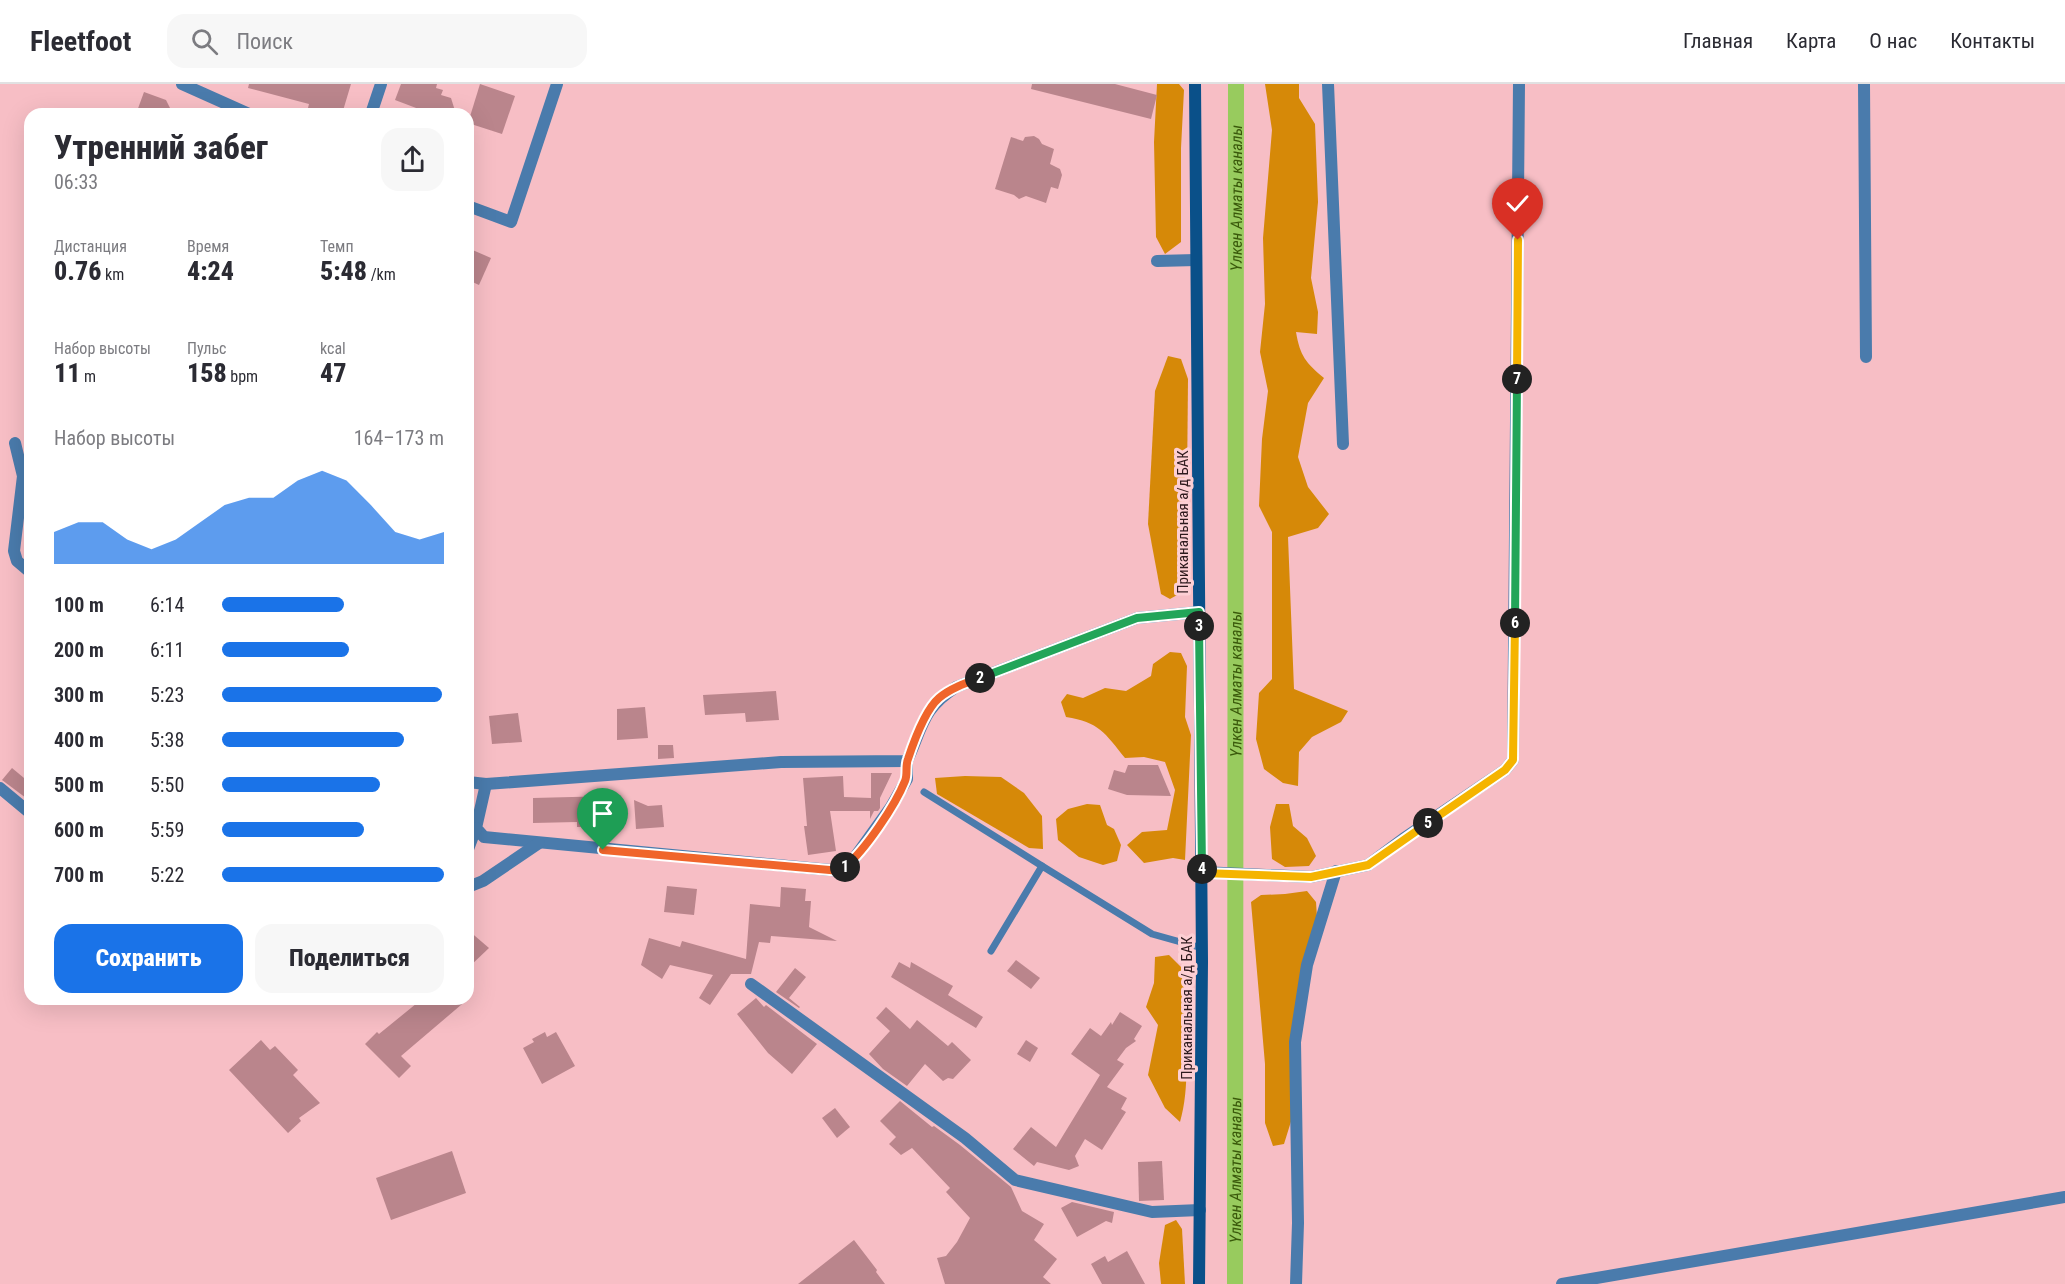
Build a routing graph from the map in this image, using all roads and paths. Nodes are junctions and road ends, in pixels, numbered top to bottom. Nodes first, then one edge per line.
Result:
1 (182, 84) edge
2 (381, 84) edge
3 (557, 84) edge
4 (1195, 84) edge
5 (1328, 84) edge
6 (1519, 84) edge
7 (1864, 84) edge
8 (236, 108) edge
9 (373, 108) edge
10 (474, 208) edge
11 (1196, 260) junction
12 (1158, 261) dead end
13 (1866, 357) dead end
14 (15, 443) dead end
15 (1342, 444) dead end
16 (24, 567) edge
17 (1199, 612) junction
18 (907, 761) junction
19 (474, 783) edge
20 (486, 784) junction
21 (0, 788) edge
22 (924, 792) dead end
23 (24, 808) edge
24 (476, 828) junction
25 (474, 833) edge
26 (539, 843) junction
27 (1042, 867) junction
28 (1335, 871) junction
29 (1202, 872) junction
30 (474, 885) edge
31 (1202, 948) junction
32 (990, 951) dead end
33 (752, 984) dead end
34 (2065, 1197) edge
35 (1200, 1210) junction
36 (1199, 1284) edge
37 (1296, 1284) edge
38 (1562, 1284) edge

1 - 8 street
2 - 9 street
3 - 10 street
4 - 11 main road, Приканальная а/д БАК
5 - 15 street
6 - 28 street
7 - 13 street
11 - 12 street
11 - 17 main road, Приканальная а/д БАК
14 - 16 street
17 - 18 street
17 - 29 main road, Приканальная а/д БАК
18 - 20 street
18 - 26 street
19 - 20 street
20 - 24 street
21 - 23 street
22 - 27 lane
24 - 25 street
24 - 26 street
26 - 30 street
27 - 31 lane
27 - 32 lane
28 - 29 street
28 - 37 street
29 - 31 main road, Приканальная а/д БАК
31 - 35 main road, Приканальная а/д БАК
33 - 35 street
34 - 38 street
35 - 36 main road, Приканальная а/д БАК

